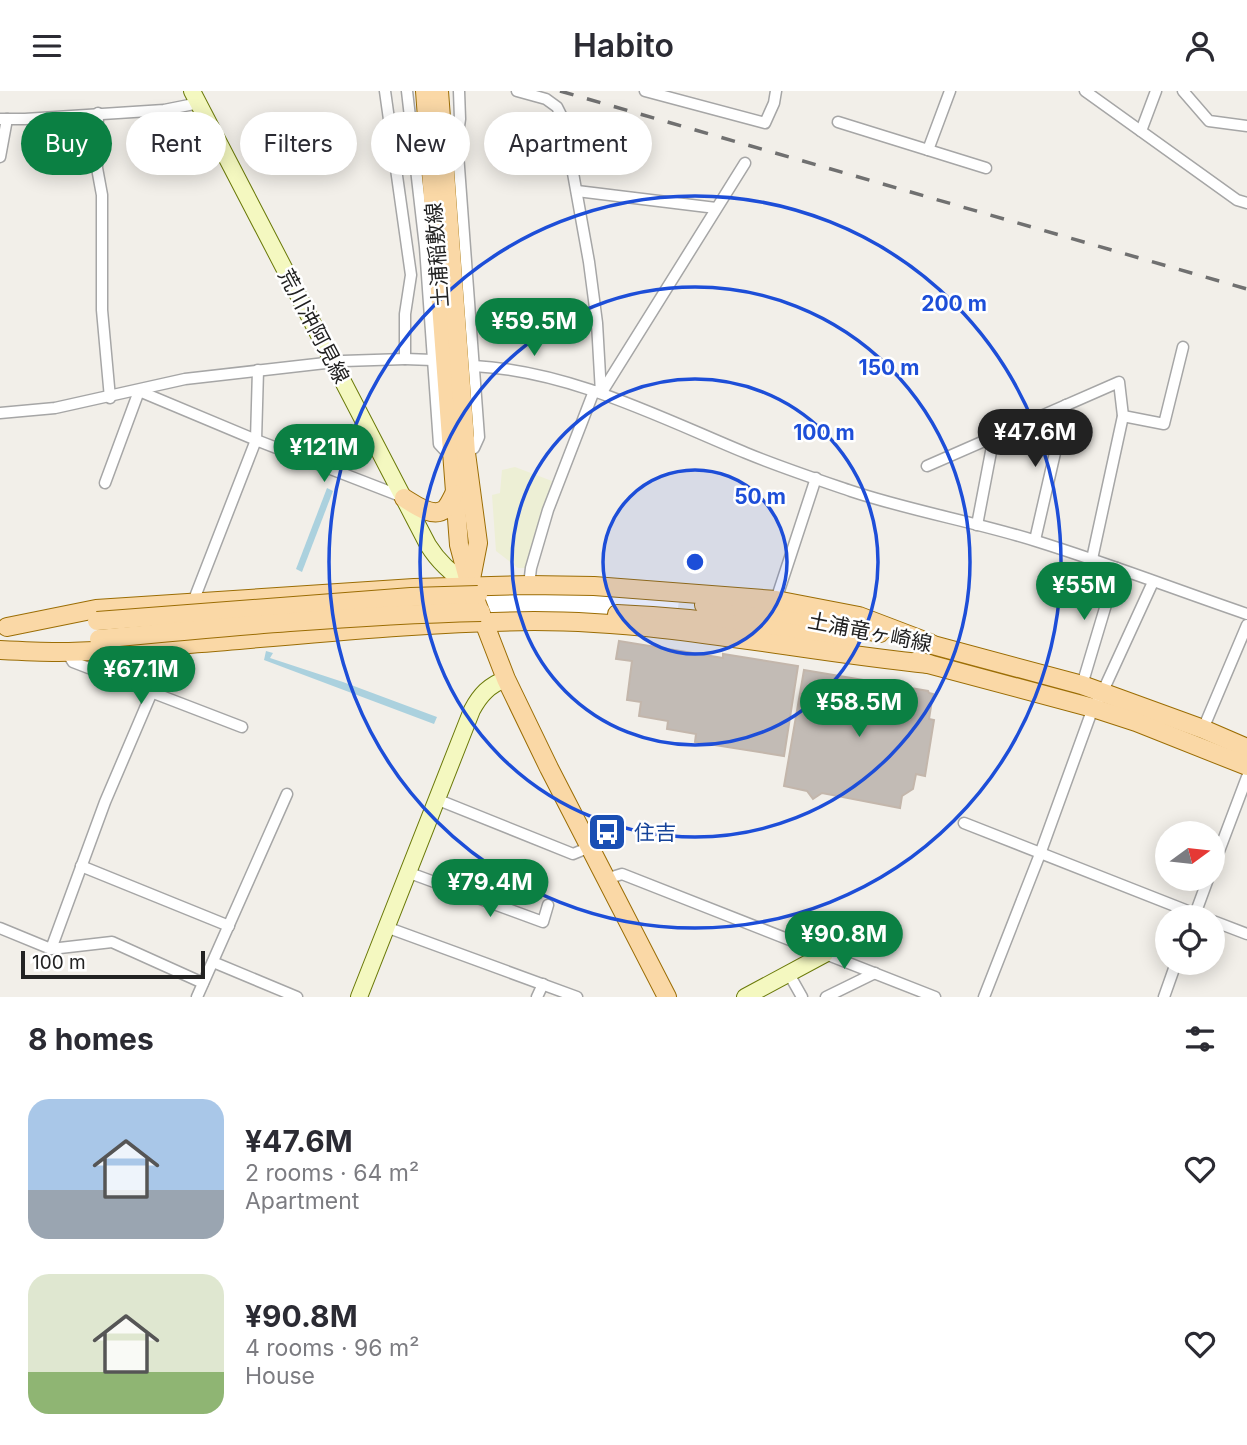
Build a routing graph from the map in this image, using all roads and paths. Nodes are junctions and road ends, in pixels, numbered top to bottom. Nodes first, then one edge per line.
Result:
1 (385, 91) edge
2 (407, 91) edge
3 (425, 91) edge
4 (439, 91) edge
5 (459, 91) edge
6 (517, 91) edge
7 (645, 91) edge
8 (776, 91) edge
9 (950, 91) edge
10 (1085, 91) edge
11 (1156, 91) edge
12 (1183, 91) edge
13 (195, 97) edge
14 (112, 112) edge
15 (3, 119) edge
16 (21, 119) edge
17 (838, 122) dead end
18 (1247, 126) edge
19 (1141, 131) junction
20 (928, 150) junction
21 (0, 157) edge
22 (745, 163) dead end
23 (986, 168) dead end
24 (98, 175) edge
25 (577, 191) junction
26 (1247, 203) edge
27 (716, 208) junction
28 (442, 221) junction
29 (425, 247) junction
30 (408, 249) junction
31 (426, 268) junction
32 (411, 269) junction
33 (1184, 347) dead end
34 (405, 359) junction
35 (433, 360) junction
36 (333, 362) junction
37 (474, 366) junction
38 (258, 370) junction
39 (139, 391) junction
40 (597, 392) junction
41 (110, 398) junction
42 (1066, 405) junction
43 (0, 413) edge
44 (1123, 416) junction
45 (994, 436) junction
46 (256, 440) junction
47 (459, 456) junction
48 (927, 466) dead end
49 (816, 478) junction
50 (105, 483) dead end
51 (454, 494) junction
52 (404, 498) junction
53 (977, 525) junction
54 (1035, 540) junction
55 (1092, 559) junction
56 (1117, 568) junction
57 (1153, 582) junction
58 (529, 585) junction
59 (776, 600) junction
60 (193, 602) junction
61 (478, 604) junction
62 (1247, 614) edge
63 (788, 624) junction
64 (1247, 625) edge
65 (3, 627) edge
66 (98, 630) junction
67 (930, 643) junction
68 (172, 645) junction
69 (0, 649) edge
70 (66, 652) junction
71 (929, 664) junction
72 (506, 679) junction
73 (1082, 685) junction
74 (1103, 691) junction
75 (151, 693) junction
76 (1093, 708) junction
77 (242, 727) dead end
78 (1203, 729) junction
79 (1247, 748) edge
80 (1247, 766) edge
81 (1247, 777) edge
82 (287, 794) dead end
83 (436, 799) junction
84 (964, 824) dead end
85 (1225, 835) edge
86 (590, 847) junction
87 (1040, 854) junction
88 (81, 866) junction
89 (407, 872) junction
90 (606, 879) junction
91 (548, 905) dead end
92 (1169, 905) edge
93 (229, 926) junction
94 (1225, 926) edge
95 (386, 927) junction
96 (0, 928) edge
97 (1247, 934) edge
98 (51, 949) junction
99 (825, 954) junction
100 (213, 962) junction
101 (875, 973) junction
102 (789, 974) junction
103 (1172, 975) edge
104 (203, 983) junction
105 (542, 984) junction
106 (197, 997) edge
107 (297, 997) edge
108 (359, 997) edge
109 (537, 997) edge
110 (577, 997) edge
111 (667, 997) edge
112 (745, 997) edge
113 (802, 997) edge
114 (826, 997) edge
115 (935, 997) edge
116 (984, 997) edge
117 (1164, 997) edge

1 - 30 street
2 - 29 street
3 - 28 main road, 土浦稲敷線
4 - 28 main road, 土浦稲敷線
5 - 37 street
6 - 25 street
7 - 8 street
9 - 20 street
10 - 19 street
11 - 19 street
12 - 18 street
13 - 14 street
13 - 36 main road, 荒川沖阿見線
15 - 16 street
15 - 21 street
17 - 20 street
19 - 26 street
20 - 23 street
22 - 27 street
24 - 41 street
25 - 27 street
25 - 40 street
27 - 40 street
28 - 47 main road, 土浦稲敷線
29 - 30 street
29 - 31 street
30 - 32 street
31 - 32 street
31 - 35 street
32 - 34 street
33 - 44 street
34 - 35 street
34 - 36 street
35 - 47 street
36 - 38 street
36 - 52 main road, 荒川沖阿見線
37 - 40 street
37 - 47 street
38 - 39 street
38 - 46 street
39 - 41 street
39 - 46 street
39 - 50 street
40 - 49 street
40 - 58 street
41 - 43 street
42 - 44 street
42 - 45 street
42 - 54 street
44 - 55 street
45 - 48 street
45 - 53 street
46 - 52 street
46 - 60 street
47 - 51 main road, 土浦稲敷線
47 - 61 main road, 土浦稲敷線
49 - 53 street
49 - 59 street
51 - 52 main road
51 - 61 main road, 土浦稲敷線
52 - 61 main road, 荒川沖阿見線
53 - 54 street
54 - 55 street
55 - 56 street
56 - 57 street
56 - 73 street
57 - 62 street
57 - 74 street
58 - 59 main road
58 - 61 main road
59 - 67 main road
60 - 61 main road
60 - 65 main road
61 - 63 main road, 土浦竜ヶ崎線
61 - 66 main road, bridge
61 - 68 main road
61 - 71 main road
61 - 72 main road
63 - 67 main road, 土浦竜ヶ崎線
63 - 71 main road, 土浦竜ヶ崎線
64 - 78 street
65 - 66 main road
66 - 69 main road
67 - 73 main road, 土浦竜ヶ崎線
68 - 70 main road
68 - 75 street
69 - 70 main road
70 - 75 street
71 - 76 main road, 土浦竜ヶ崎線
72 - 83 main road
72 - 86 main road
73 - 74 main road, 土浦竜ヶ崎線
74 - 76 street
74 - 78 main road, 土浦竜ヶ崎線
75 - 77 street
75 - 88 street
76 - 80 main road, 土浦竜ヶ崎線
76 - 87 street
78 - 79 main road, 土浦竜ヶ崎線
81 - 85 street
82 - 93 street
83 - 86 street
83 - 89 main road
84 - 87 street
86 - 90 main road
87 - 92 street
87 - 116 street
88 - 93 street
88 - 98 street
89 - 91 street
89 - 95 main road
90 - 99 street
90 - 111 main road
93 - 100 street
94 - 97 street
95 - 105 street
95 - 108 main road
96 - 98 street
98 - 104 street
99 - 101 street
99 - 102 main road
100 - 104 street
100 - 107 street
101 - 114 street
101 - 115 street
102 - 112 main road
102 - 113 street
103 - 117 street
104 - 106 street
105 - 109 street
105 - 110 street

